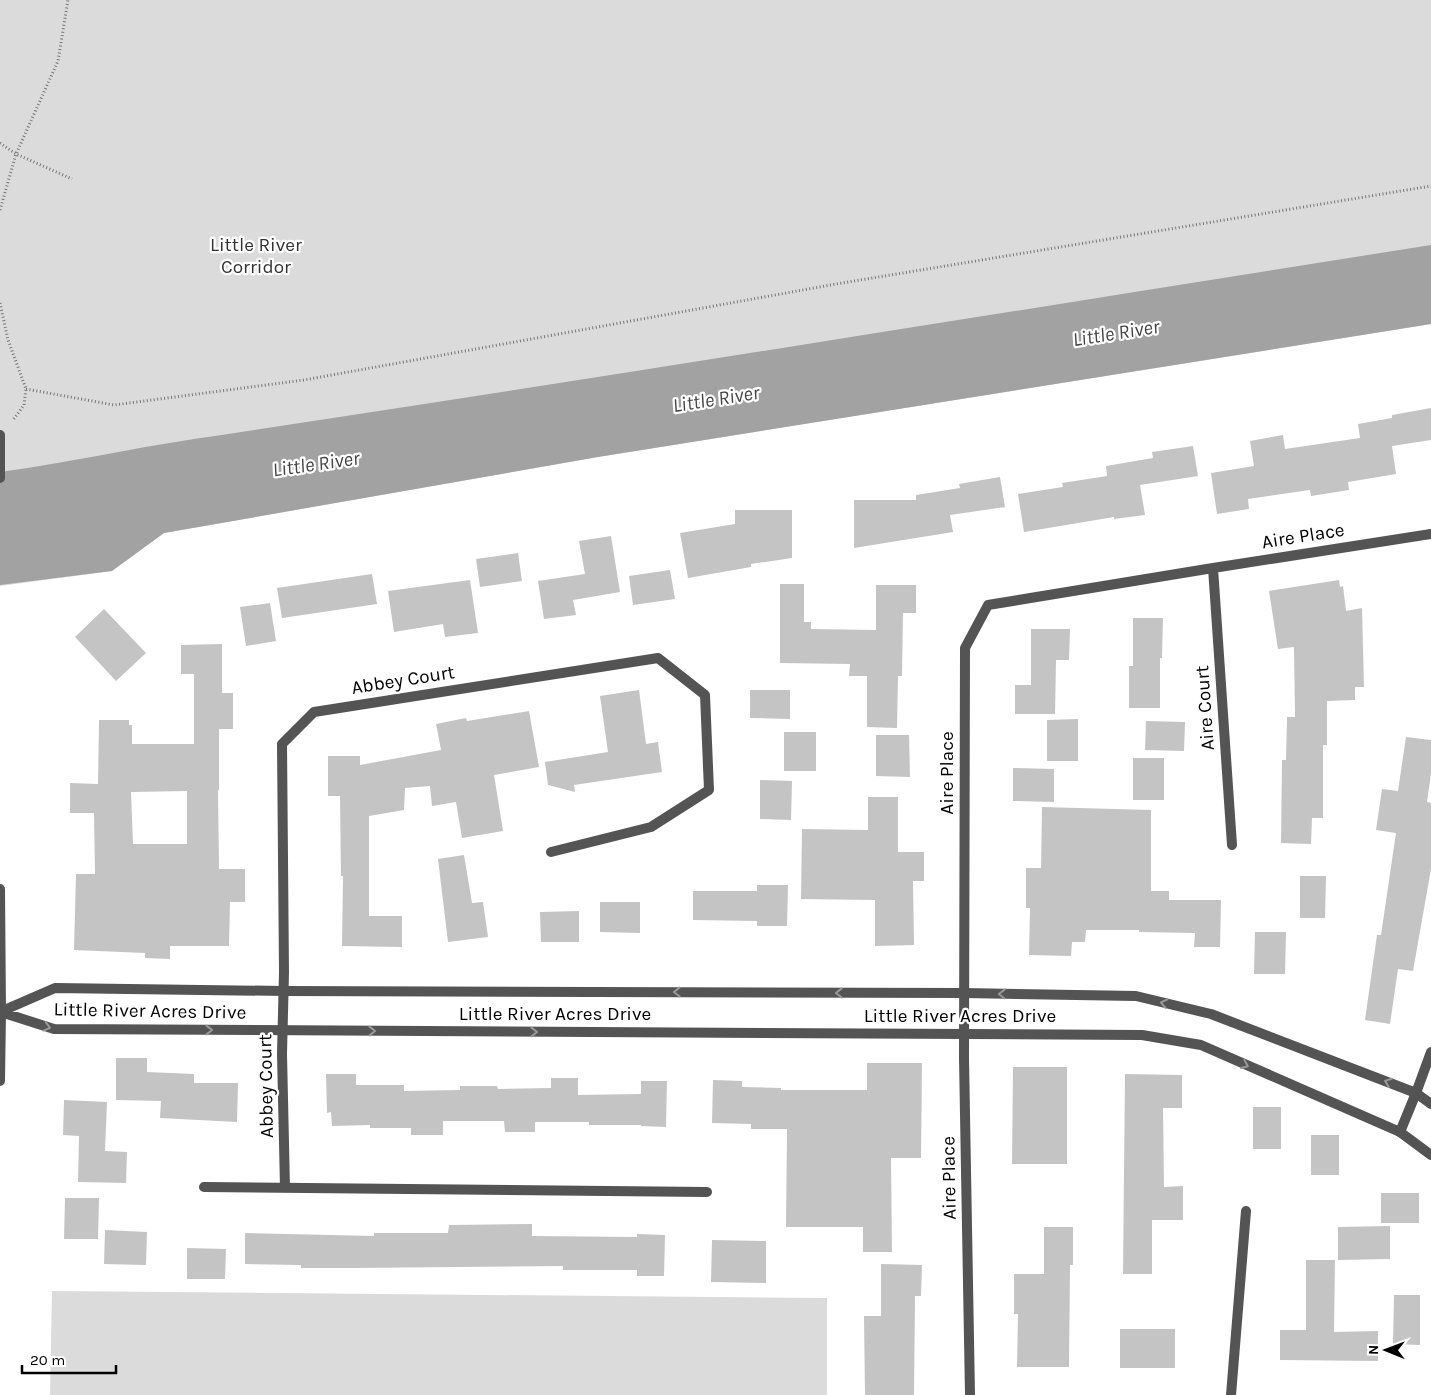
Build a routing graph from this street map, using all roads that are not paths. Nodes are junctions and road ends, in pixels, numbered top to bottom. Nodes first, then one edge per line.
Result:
1 (0, 436) edge
2 (0, 478) edge
3 (1431, 534) edge
4 (1212, 568) junction
5 (1232, 845) dead end
6 (551, 852) dead end
7 (0, 889) edge
8 (284, 991) junction
9 (964, 993) junction
10 (0, 1012) edge
11 (283, 1030) junction
12 (964, 1034) junction
13 (1431, 1052) edge
14 (0, 1081) edge
15 (1416, 1093) junction
16 (1431, 1104) edge
17 (1400, 1132) junction
18 (1431, 1155) edge
19 (204, 1187) dead end
20 (285, 1188) junction
21 (707, 1192) dead end
22 (1246, 1211) dead end
23 (970, 1395) edge
24 (1231, 1395) edge

1 - 2 street
3 - 4 street, Aire Place
4 - 5 street, Aire Court
4 - 9 street, Aire Place
6 - 8 street, Abbey Court
7 - 10 street
9 -> 8 street, Little River Acres Drive
8 - 10 street, Little River Acres Drive
8 - 11 street, Abbey Court
9 - 12 street, Aire Place
15 -> 9 street, Little River Acres Drive
10 -> 11 street, Little River Acres Drive
10 - 14 street
11 -> 12 street, Little River Acres Drive
11 - 20 street, Abbey Court
12 -> 17 street, Little River Acres Drive
12 - 23 street, Aire Place
13 - 15 street
15 - 16 street, Little River Acres Drive
15 - 17 street
17 - 18 street, Little River Acres Drive
19 - 20 street
20 - 21 street
22 - 24 street

